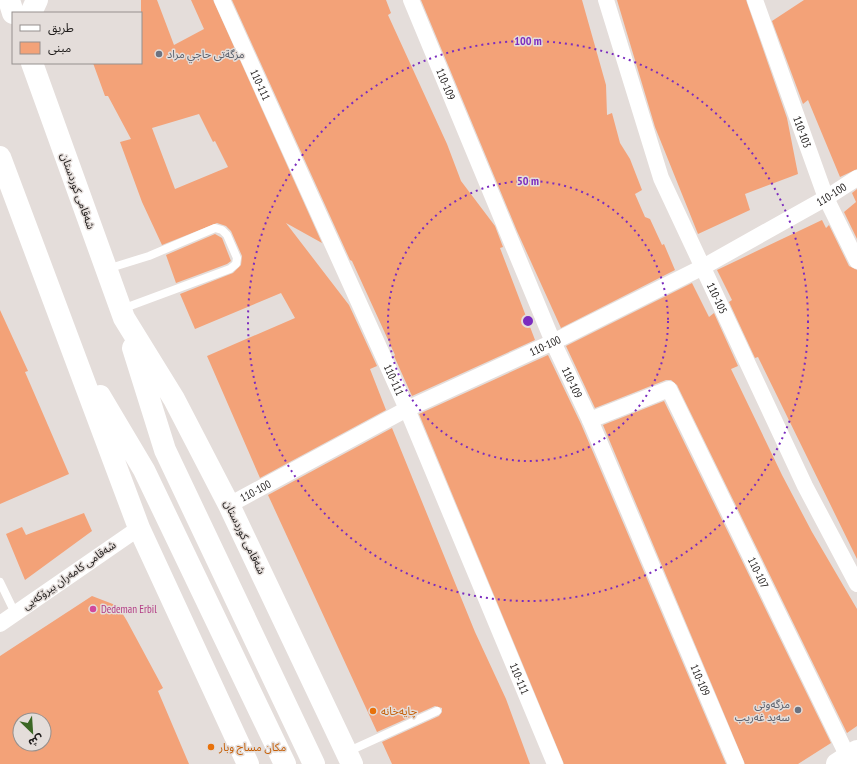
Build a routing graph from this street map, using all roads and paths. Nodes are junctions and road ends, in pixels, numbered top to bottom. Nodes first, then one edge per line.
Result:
1 (8, 0) edge
2 (37, 0) edge
3 (222, 0) edge
4 (411, 0) edge
5 (606, 0) edge
6 (759, 2) edge
7 (13, 12) edge
8 (31, 12) edge
9 (32, 64) edge
10 (0, 158) edge
11 (857, 178) edge
12 (826, 198) junction
13 (857, 261) edge
14 (703, 267) junction
15 (106, 269) junction
16 (122, 314) junction
17 (553, 342) junction
18 (70, 346) junction
19 (407, 409) junction
20 (590, 420) junction
21 (229, 505) junction
22 (139, 528) junction
23 (0, 582) edge
24 (857, 584) edge
25 (15, 613) junction
26 (0, 624) edge
27 (437, 711) dead end
28 (847, 757) edge
29 (349, 758) edge
30 (248, 764) edge
31 (285, 764) edge
32 (314, 764) edge
33 (556, 764) edge
34 (736, 764) edge

1 - 7 main road
2 - 8 main road
3 - 19 street, 110-111
4 - 17 street, 110-109
5 - 14 street, 110-105
6 - 12 street, 110-103
9 - 15 main road, شەقامی کوردستان
10 - 18 main road
11 - 12 street, 110-100
12 - 13 street, 110-103
12 - 14 street, 110-100
14 - 17 street, 110-100
14 - 24 street, 110-105
15 - 16 main road, شەقامی کوردستان
15 - 16 lane
16 - 21 main road, شەقامی کوردستان
16 - 32 main road, شەقامی کوردستان
17 - 19 street, 110-100
17 - 20 street, 110-109
18 - 22 main road
18 - 31 main road
19 - 21 street, 110-100
19 - 33 street, 110-111
20 - 28 street, 110-107
20 - 34 street, 110-109
21 - 29 main road, شەقامی کوردستان
22 - 25 street, شه‌قامی كامەران بیرۆكەیی
22 - 30 main road
23 - 25 lane
25 - 26 street, شه‌قامی كامەران بیرۆكەیی
27 - 29 lane

